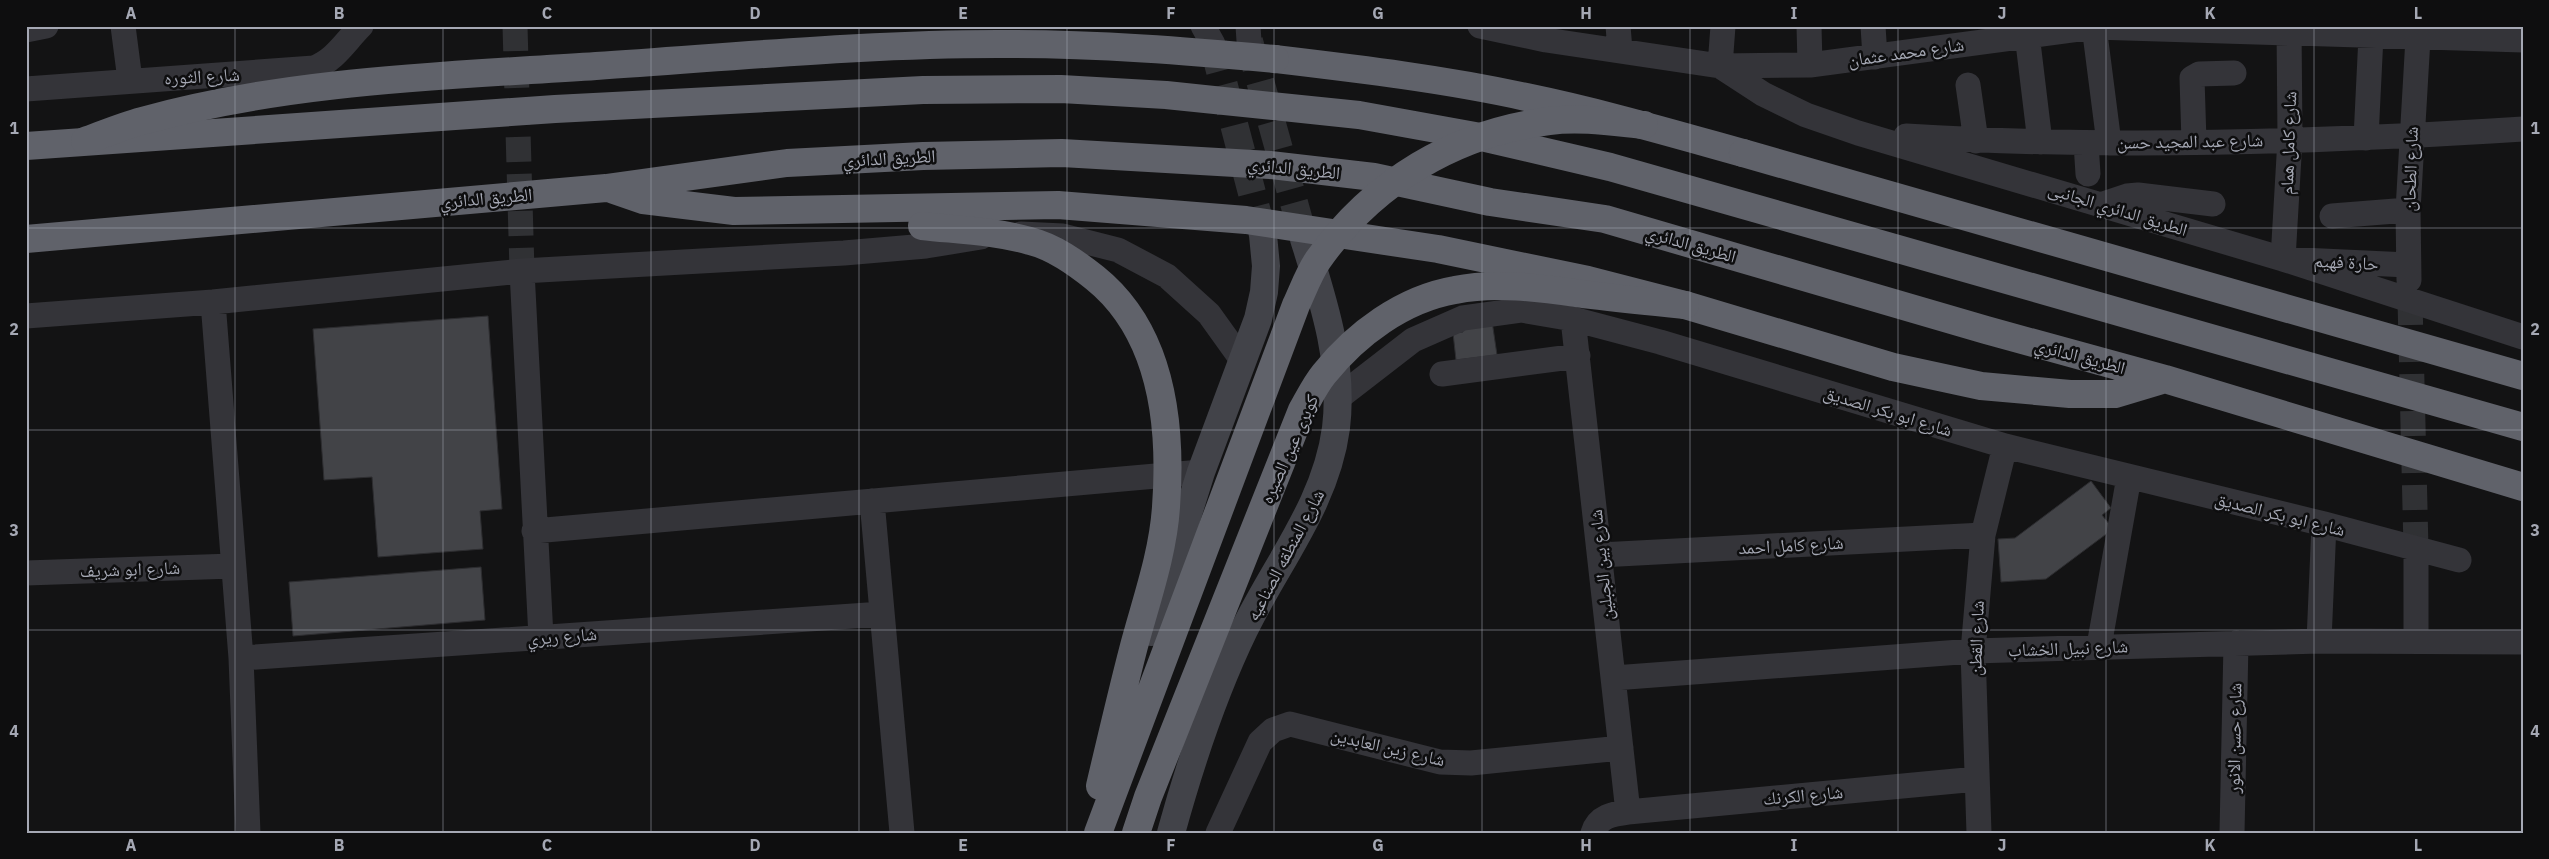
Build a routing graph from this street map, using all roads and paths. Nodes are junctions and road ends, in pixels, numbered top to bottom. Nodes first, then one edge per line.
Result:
1 (46, 26) edge
2 (123, 26) edge
3 (340, 26) edge
4 (360, 26) edge
5 (1480, 26) edge
6 (1723, 26) edge
7 (1809, 26) edge
8 (1873, 26) edge
9 (2094, 27) edge
10 (26, 30) edge
11 (2026, 30) edge
12 (2290, 30) edge
13 (1546, 33) edge
14 (1952, 35) edge
15 (2371, 36) junction
16 (1619, 38) edge
17 (2418, 38) junction
18 (2523, 40) edge
19 (338, 54) junction
20 (1875, 57) junction
21 (1810, 65) junction
22 (1720, 66) junction
23 (2234, 73) dead end
24 (130, 80) junction
25 (1968, 84) dead end
26 (26, 89) edge
27 (1644, 125) junction
28 (2523, 129) edge
29 (1858, 133) junction
30 (2411, 136) junction
31 (2366, 138) junction
32 (2290, 139) junction
33 (86, 141) junction
34 (1976, 141) junction
35 (2040, 142) junction
36 (2194, 142) junction
37 (2097, 143) junction
38 (26, 146) edge
39 (2088, 174) dead end
40 (606, 188) junction
41 (2103, 204) junction
42 (2213, 204) dead end
43 (2408, 210) junction
44 (764, 211) junction
45 (2332, 216) dead end
46 (1263, 235) tunnel mouth
47 (1304, 239) tunnel mouth
48 (26, 240) edge
49 (2283, 259) junction
50 (2408, 265) junction
51 (522, 270) junction
52 (2410, 300) junction
53 (213, 302) junction
54 (1685, 305) junction
55 (26, 316) edge
56 (1573, 319) junction
57 (2523, 337) edge
58 (1578, 356) junction
59 (1242, 360) junction
60 (1442, 374) dead end
61 (2523, 376) edge
62 (2165, 379) junction
63 (1338, 398) junction
64 (2523, 427) edge
65 (2005, 446) junction
66 (1200, 472) junction
67 (2129, 477) junction
68 (2523, 487) edge
69 (872, 501) junction
70 (2324, 524) junction
71 (534, 531) junction
72 (1983, 535) junction
73 (2416, 549) junction
74 (1600, 555) junction
75 (2459, 560) dead end
76 (233, 566) junction
77 (26, 573) edge
78 (882, 614) junction
79 (541, 637) junction
80 (2416, 640) junction
81 (2319, 641) junction
82 (2523, 642) edge
83 (2236, 643) junction
84 (2098, 646) junction
85 (1974, 651) junction
86 (241, 658) junction
87 (1614, 678) junction
88 (1621, 748) junction
89 (1977, 778) junction
90 (1628, 812) junction
91 (248, 833) edge
92 (902, 833) edge
93 (1089, 833) edge
94 (1098, 833) edge
95 (1136, 833) edge
96 (1171, 833) edge
97 (1218, 833) edge
98 (1594, 833) edge
99 (1979, 833) edge
100 (2232, 833) edge

1 - 10 street
2 - 24 street
3 - 19 street
4 - 19 street, شارع الثوره
5 - 13 street
6 - 22 street
7 - 21 street
8 - 20 street
9 - 11 street, شارع محمد عثمان
9 - 12 street, شارع محمد عثمان
9 - 37 street
11 - 14 street, شارع محمد عثمان
11 - 35 street
12 - 15 street, شارع محمد عثمان
12 - 32 street, شارع كامل همام
13 - 16 street
14 - 20 street, شارع محمد عثمان
15 - 17 street, شارع محمد عثمان
15 - 31 street
16 - 22 street, شارع محمد عثمان
17 - 18 street, شارع محمد عثمان
17 - 30 street, شارع الطحان
19 - 24 street, شارع الثوره
20 - 21 street, شارع محمد عثمان
21 - 22 street, شارع محمد عثمان
22 - 29 street, الطريق الدائري الجانبى
23 - 36 street
24 - 26 street, شارع الثوره
25 - 34 street
27 - 33 highway, bridge
27 - 61 highway, bridge
27 - 94 highway, bridge
28 - 30 street, شارع عبد المجيد حسن
29 - 34 street, شارع عبد المجيد حسن
29 - 41 street, الطريق الدائري الجانبى
30 - 31 street, شارع عبد المجيد حسن
30 - 43 street, شارع الطحان
31 - 32 street, شارع عبد المجيد حسن
32 - 36 street, شارع عبد المجيد حسن
32 - 49 street, شارع كامل همام
33 - 38 highway
33 - 64 highway
34 - 35 street, شارع عبد المجيد حسن
35 - 37 street, شارع عبد المجيد حسن
36 - 37 street, شارع عبد المجيد حسن
37 - 39 street
40 - 44 highway
40 - 48 highway, الطريق الدائري
40 - 62 highway, الطريق الدائري
41 - 42 street
41 - 49 street, الطريق الدائري الجانبى
43 - 45 street
43 - 50 street, شارع الطحان
44 - 54 highway
44 - 93 highway, bridge
46 - 59 street
47 - 63 street, شارع المنطقه الصناعيه
49 - 50 street, حارة فهيم
49 - 52 street, الطريق الدائري الجانبى
50 - 52 street, شارع الطحان
51 - 53 street
51 - 59 street
51 - 71 street
52 - 57 street, الطريق الدائري الجانبى
53 - 55 street
53 - 76 street
54 - 62 highway
54 - 95 highway, كوبرى عين الصيره, bridge
56 - 58 street, شارع بين الجبلين
56 - 63 street, شارع ابو بكر الصديق
56 - 65 street, شارع ابو بكر الصديق
58 - 60 street
58 - 74 street, شارع بين الجبلين
59 - 66 street
62 - 68 highway, الطريق الدائري
63 - 96 street, شارع المنطقه الصناعيه
65 - 67 street, شارع ابو بكر الصديق
65 - 72 street, شارع القطن
66 - 69 street
66 - 93 street
67 - 70 street, شارع ابو بكر الصديق
67 - 84 street
69 - 71 street
69 - 78 street
70 - 73 street, شارع ابو بكر الصديق
70 - 81 street
71 - 79 street
72 - 74 street, شارع كامل احمد
72 - 85 street, شارع القطن
73 - 75 street, شارع ابو بكر الصديق
73 - 80 street
74 - 87 street, شارع بين الجبلين
76 - 77 street, شارع ابو شريف
76 - 86 street
78 - 79 street, شارع ريري
78 - 92 street
79 - 86 street, شارع ريري
80 - 81 street, شارع نبيل الخشاب
80 - 82 street, شارع نبيل الخشاب
81 - 83 street, شارع نبيل الخشاب
83 - 84 street, شارع نبيل الخشاب
83 - 100 street, شارع حسن الانور
84 - 85 street, شارع نبيل الخشاب
85 - 87 street, شارع نبيل الخشاب
85 - 89 street, شارع القطن
86 - 91 street
87 - 88 street, شارع بين الجبلين
88 - 90 street, شارع بين الجبلين
88 - 97 street, شارع زين العابدين
89 - 90 street, شارع الكرنك
89 - 99 street, شارع القطن
90 - 98 street, شارع الكرنك

